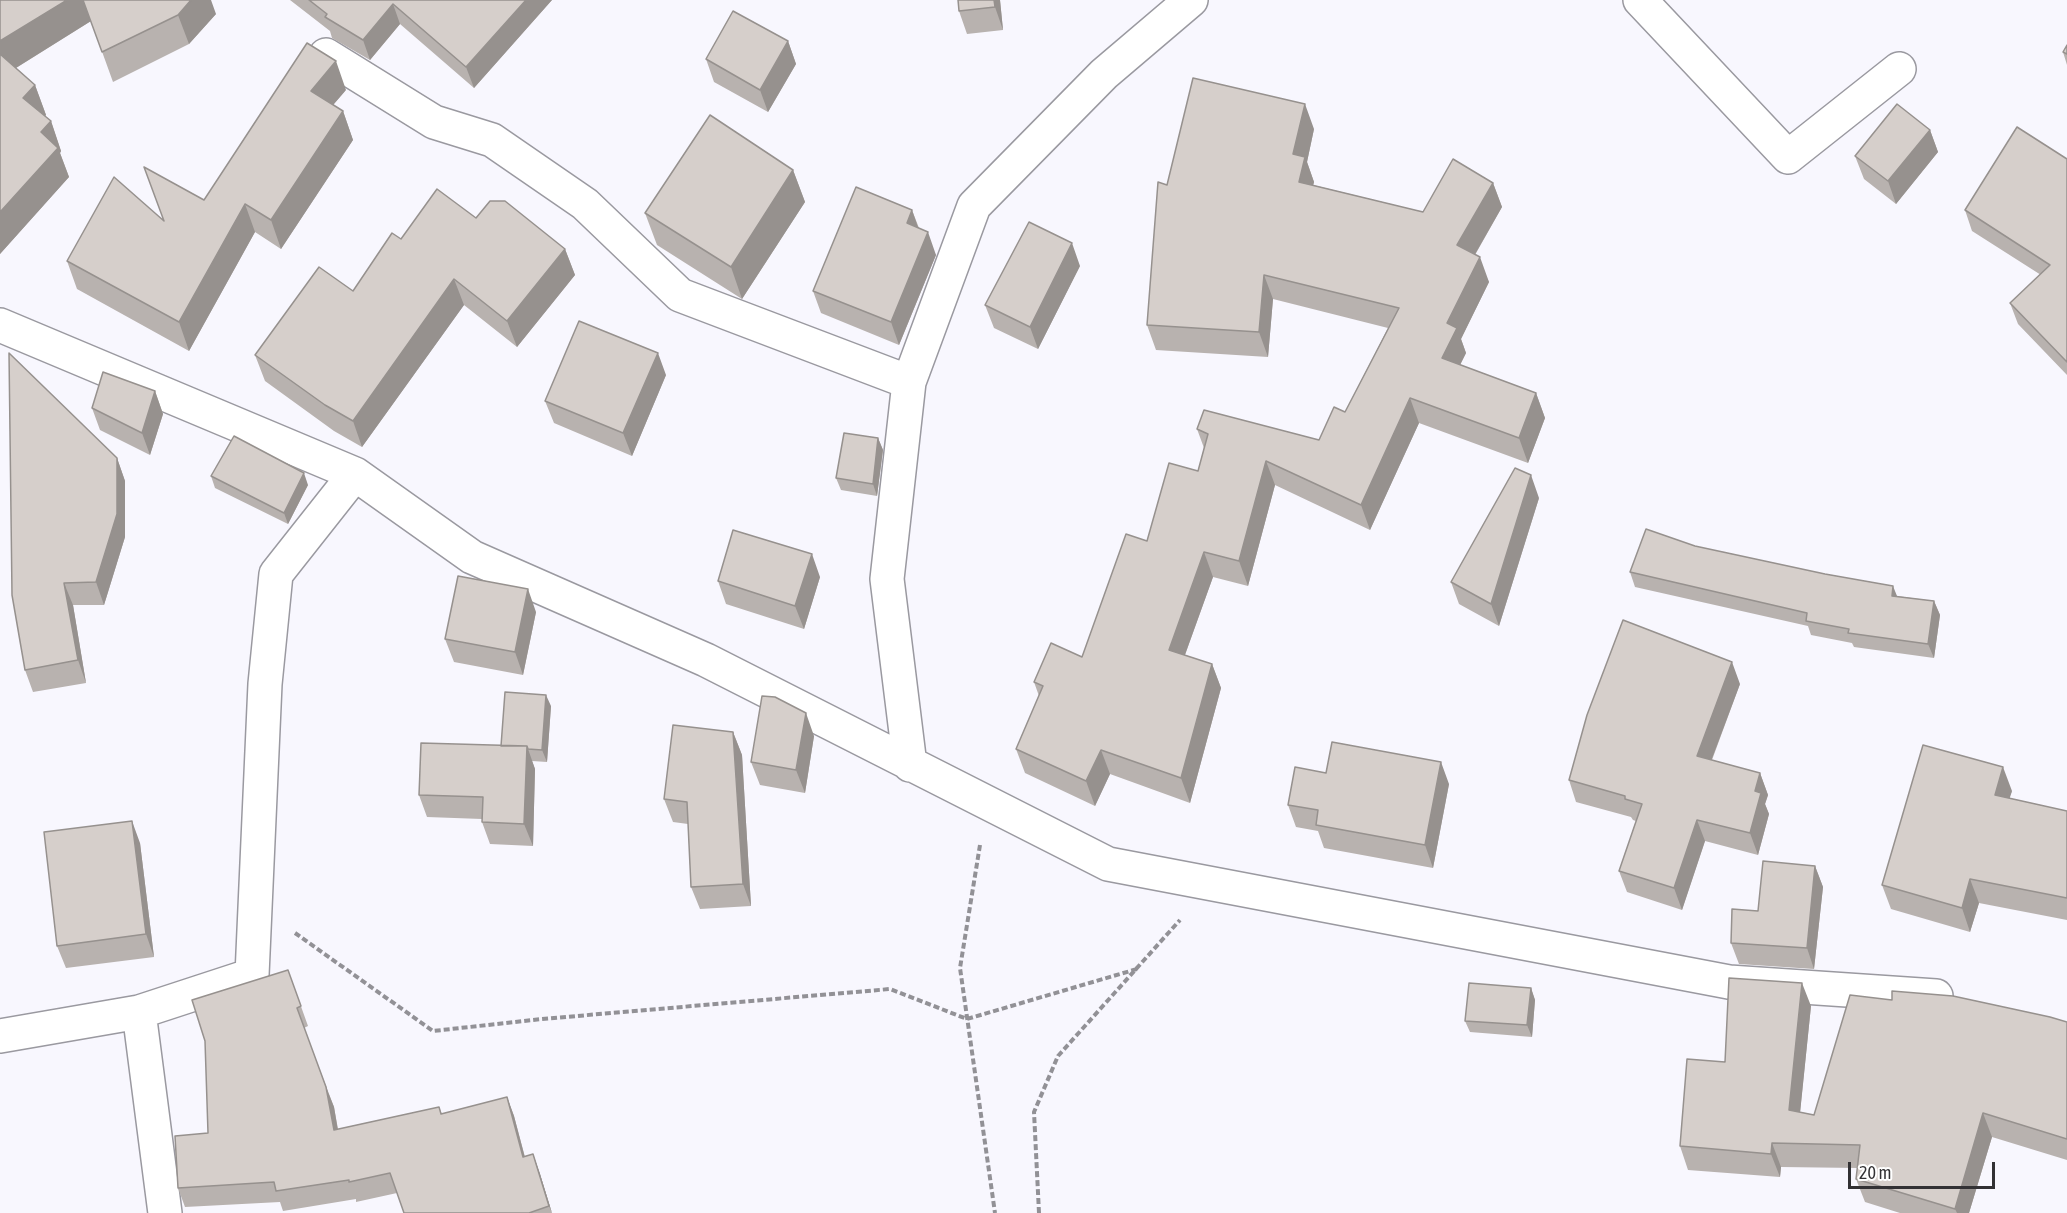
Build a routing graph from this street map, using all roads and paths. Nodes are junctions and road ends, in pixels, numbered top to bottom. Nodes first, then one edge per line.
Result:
1 (1191, 0) edge
2 (1640, 0) edge
3 (326, 55) edge
4 (1899, 69) dead end
5 (0, 325) edge
6 (909, 382) junction
7 (355, 474) junction
8 (910, 765) junction
9 (987, 803) junction
10 (1213, 884) junction
11 (255, 908) junction
12 (1137, 969) junction
13 (1964, 1001) edge
14 (140, 1012) junction
15 (967, 1019) junction
16 (0, 1036) edge
17 (165, 1213) edge
18 (995, 1213) edge
19 (1039, 1213) edge

1 - 6 street
2 - 4 street
3 - 6 street
5 - 7 street
6 - 8 street
7 - 8 street
7 - 11 street
8 - 9 street
9 - 10 street
9 - 15 path
10 - 12 path
10 - 13 street
11 - 14 street
11 - 15 path
12 - 15 path
12 - 19 path
14 - 16 street
14 - 17 street
15 - 18 path

